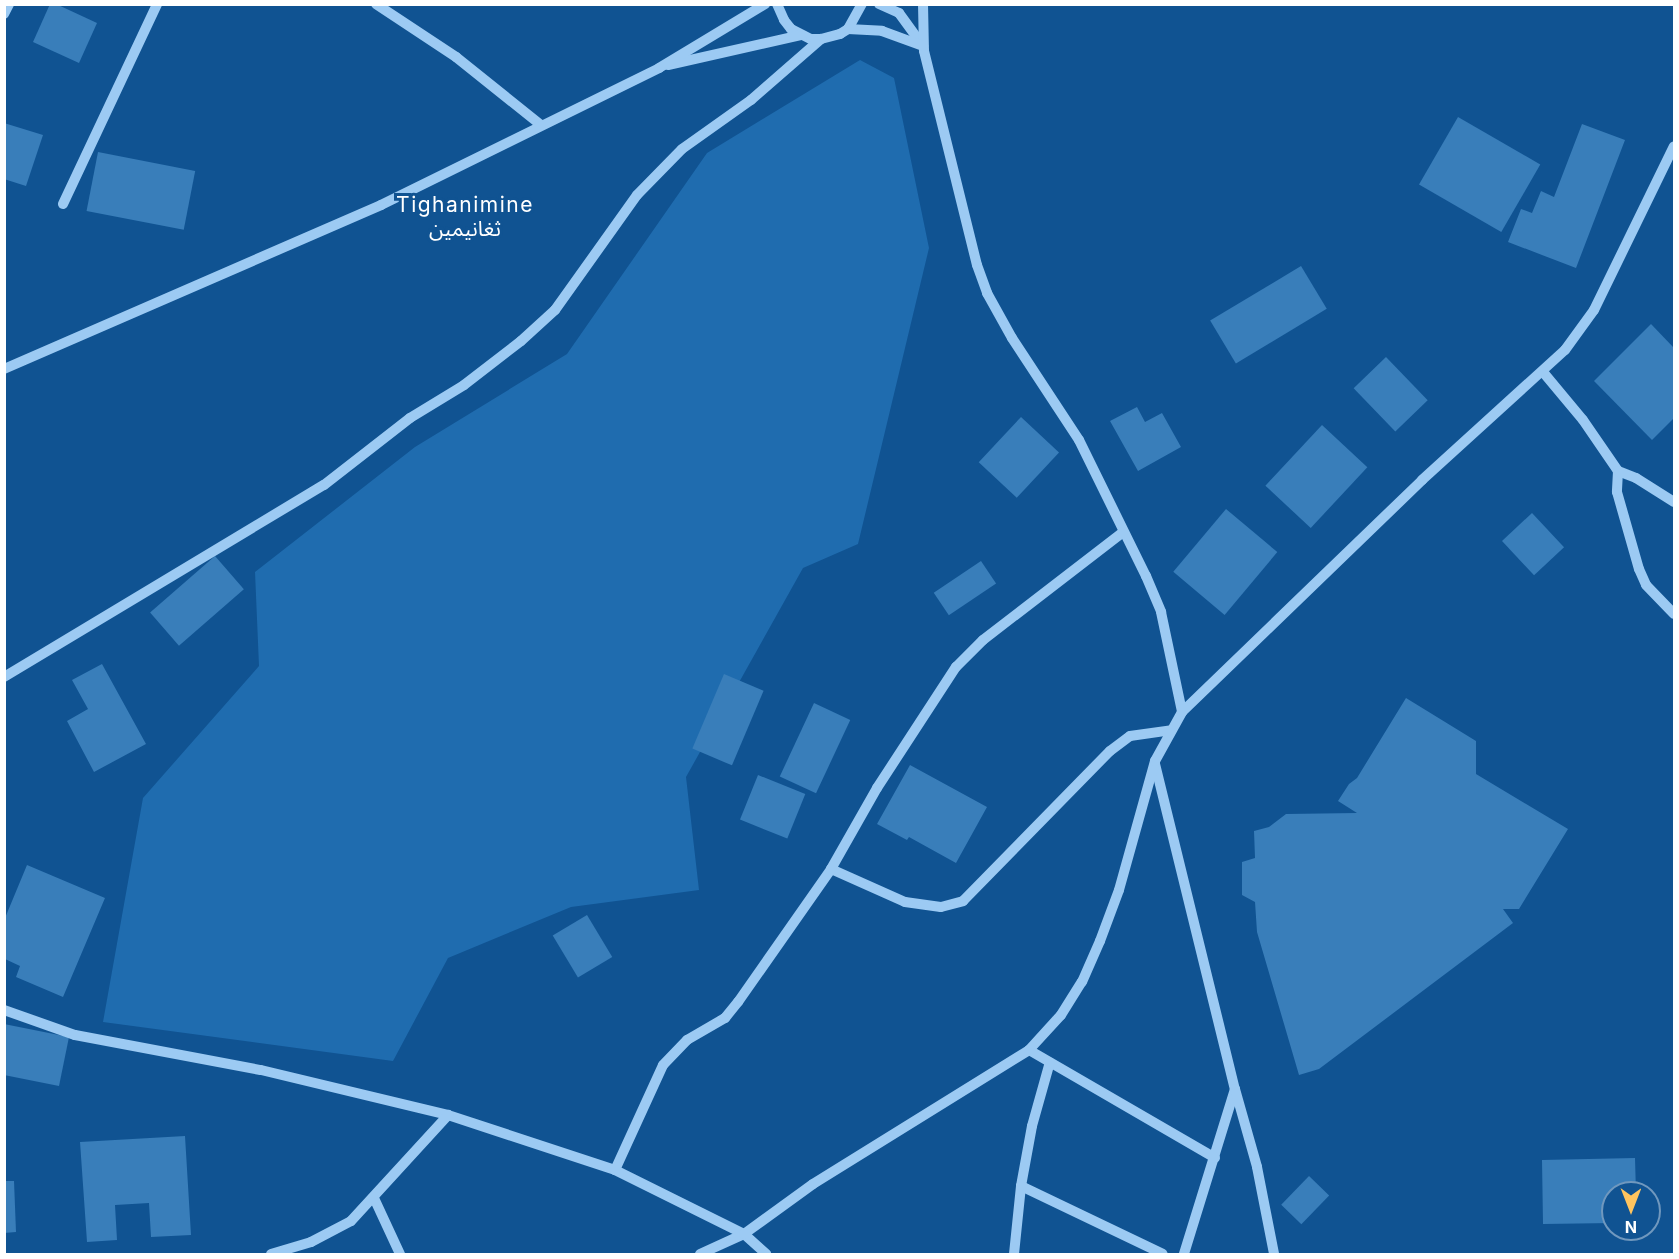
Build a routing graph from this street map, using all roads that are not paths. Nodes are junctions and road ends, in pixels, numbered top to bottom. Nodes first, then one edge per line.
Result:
1 (9, 4) edge
2 (157, 4) edge
3 (376, 4) edge
4 (765, 4) edge
5 (777, 4) edge
6 (862, 4) edge
7 (879, 4) edge
8 (923, 4) edge
9 (4, 14) edge
10 (848, 29) junction
11 (801, 35) junction
12 (821, 39) junction
13 (923, 46) junction
14 (659, 68) junction
15 (541, 125) junction
16 (1674, 146) edge
17 (63, 204) dead end
18 (4, 369) edge
19 (1543, 372) junction
20 (1618, 471) junction
21 (1674, 502) edge
22 (1123, 532) junction
23 (1674, 614) edge
24 (4, 677) edge
25 (1182, 712) junction
26 (1172, 730) junction
27 (1155, 761) junction
28 (831, 869) junction
29 (4, 1010) edge
30 (1029, 1050) junction
31 (1050, 1062) junction
32 (1235, 1089) junction
33 (448, 1115) junction
34 (1215, 1158) junction
35 (615, 1170) junction
36 (1021, 1186) junction
37 (374, 1198) junction
38 (744, 1234) junction
39 (271, 1254) edge
40 (400, 1254) edge
41 (699, 1254) edge
42 (766, 1254) edge
43 (1014, 1254) edge
44 (1162, 1254) edge
45 (1184, 1254) edge
46 (1274, 1254) edge

1 - 9 street
2 - 17 street
3 - 15 street
4 - 14 street
5 - 11 street
6 - 10 street
7 - 13 street
8 - 13 street
10 - 12 street
10 - 13 street
11 - 12 street
11 - 14 street
12 - 24 street
13 - 22 street
14 - 15 street
15 - 18 street
16 - 19 street
19 - 20 street
19 - 25 street
20 - 21 street
20 - 23 street
22 - 25 street
22 - 28 street
25 - 26 street
26 - 27 street
26 - 28 street
27 - 30 street
27 - 32 street
28 - 35 street
29 - 33 street
30 - 31 street
30 - 38 street
31 - 34 street
31 - 36 street
32 - 34 street
32 - 46 street
33 - 35 street
33 - 37 street
34 - 45 street
35 - 38 street
36 - 43 street
36 - 44 street
37 - 39 street
37 - 40 street
38 - 41 street
38 - 42 street

